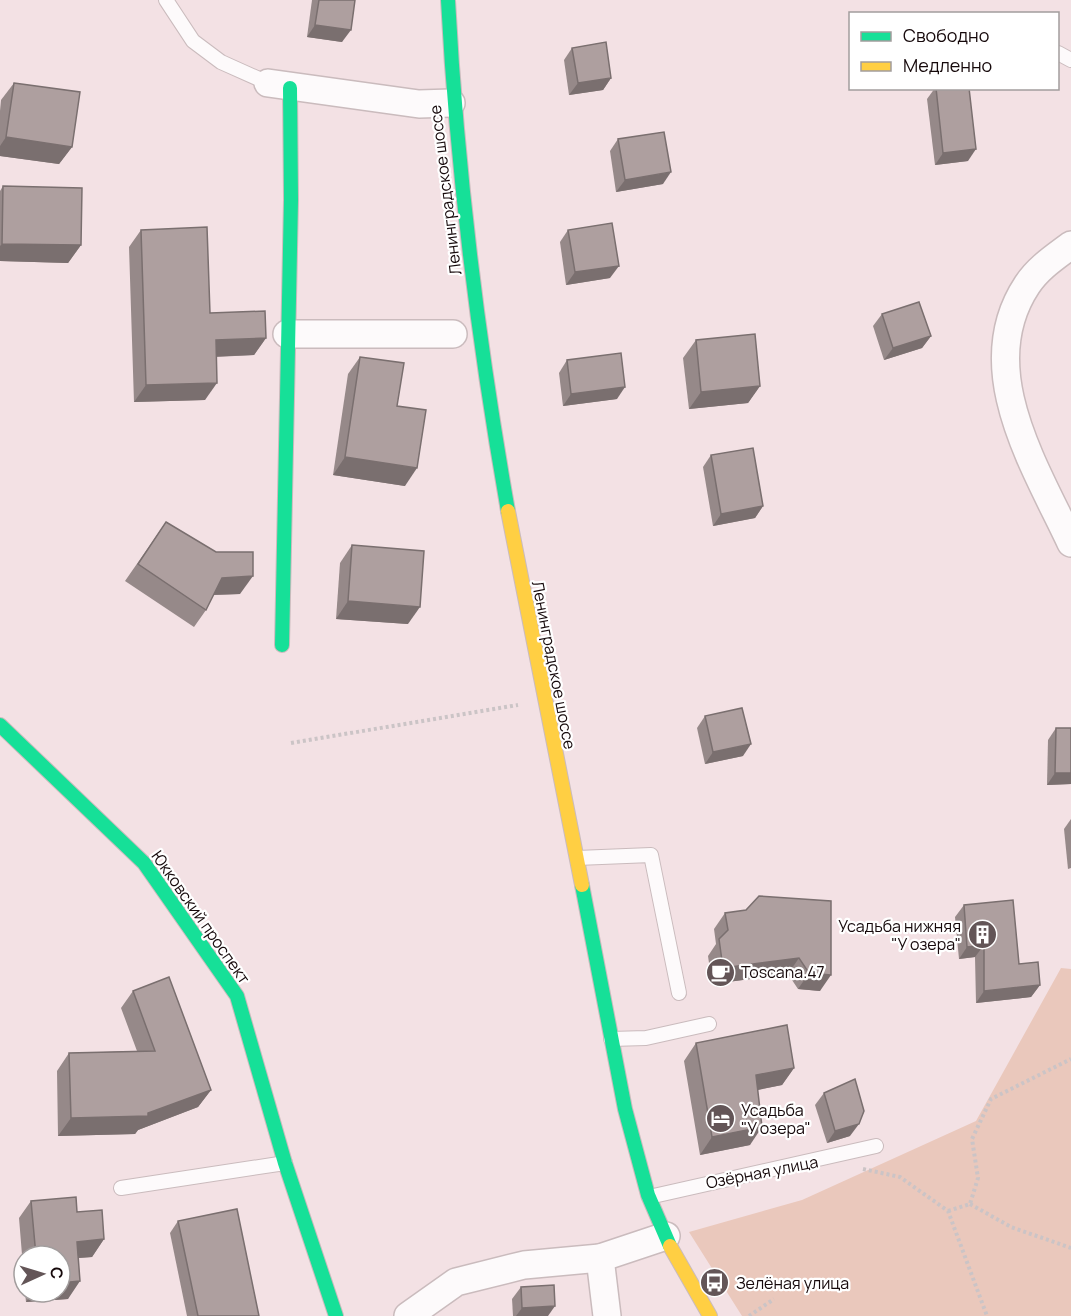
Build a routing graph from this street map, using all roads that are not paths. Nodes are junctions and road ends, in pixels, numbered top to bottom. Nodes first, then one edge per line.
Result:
1 (166, 0) edge
2 (448, 0) edge
3 (279, 85) junction
4 (451, 103) junction
5 (1071, 245) edge
6 (287, 334) junction
7 (453, 334) dead end
8 (1071, 543) edge
9 (282, 645) dead end
10 (0, 725) edge
11 (577, 858) junction
12 (679, 993) dead end
13 (709, 1024) dead end
14 (610, 1039) junction
15 (876, 1146) dead end
16 (285, 1163) junction
17 (121, 1188) dead end
18 (649, 1197) junction
19 (666, 1236) junction
20 (600, 1258) junction
21 (336, 1316) edge
22 (408, 1316) edge
23 (607, 1316) edge
24 (710, 1316) edge

1 - 3 lane
2 - 4 main road, Ленинградское шоссе
3 - 4 street
3 - 6 main road
4 - 11 main road, Ленинградское шоссе
5 - 8 street
6 - 7 street
6 - 9 main road
10 - 16 main road, Юкковский проспект
11 - 12 lane
11 - 14 main road, Ленинградское шоссе
13 - 14 lane
14 - 18 main road, Ленинградское шоссе
15 - 18 lane, Озёрная улица
16 - 17 lane
16 - 21 main road, Юкковский проспект
18 - 19 main road, Ленинградское шоссе
19 - 20 street
19 - 24 main road, Ленинградское шоссе
20 - 22 street
20 - 23 street

